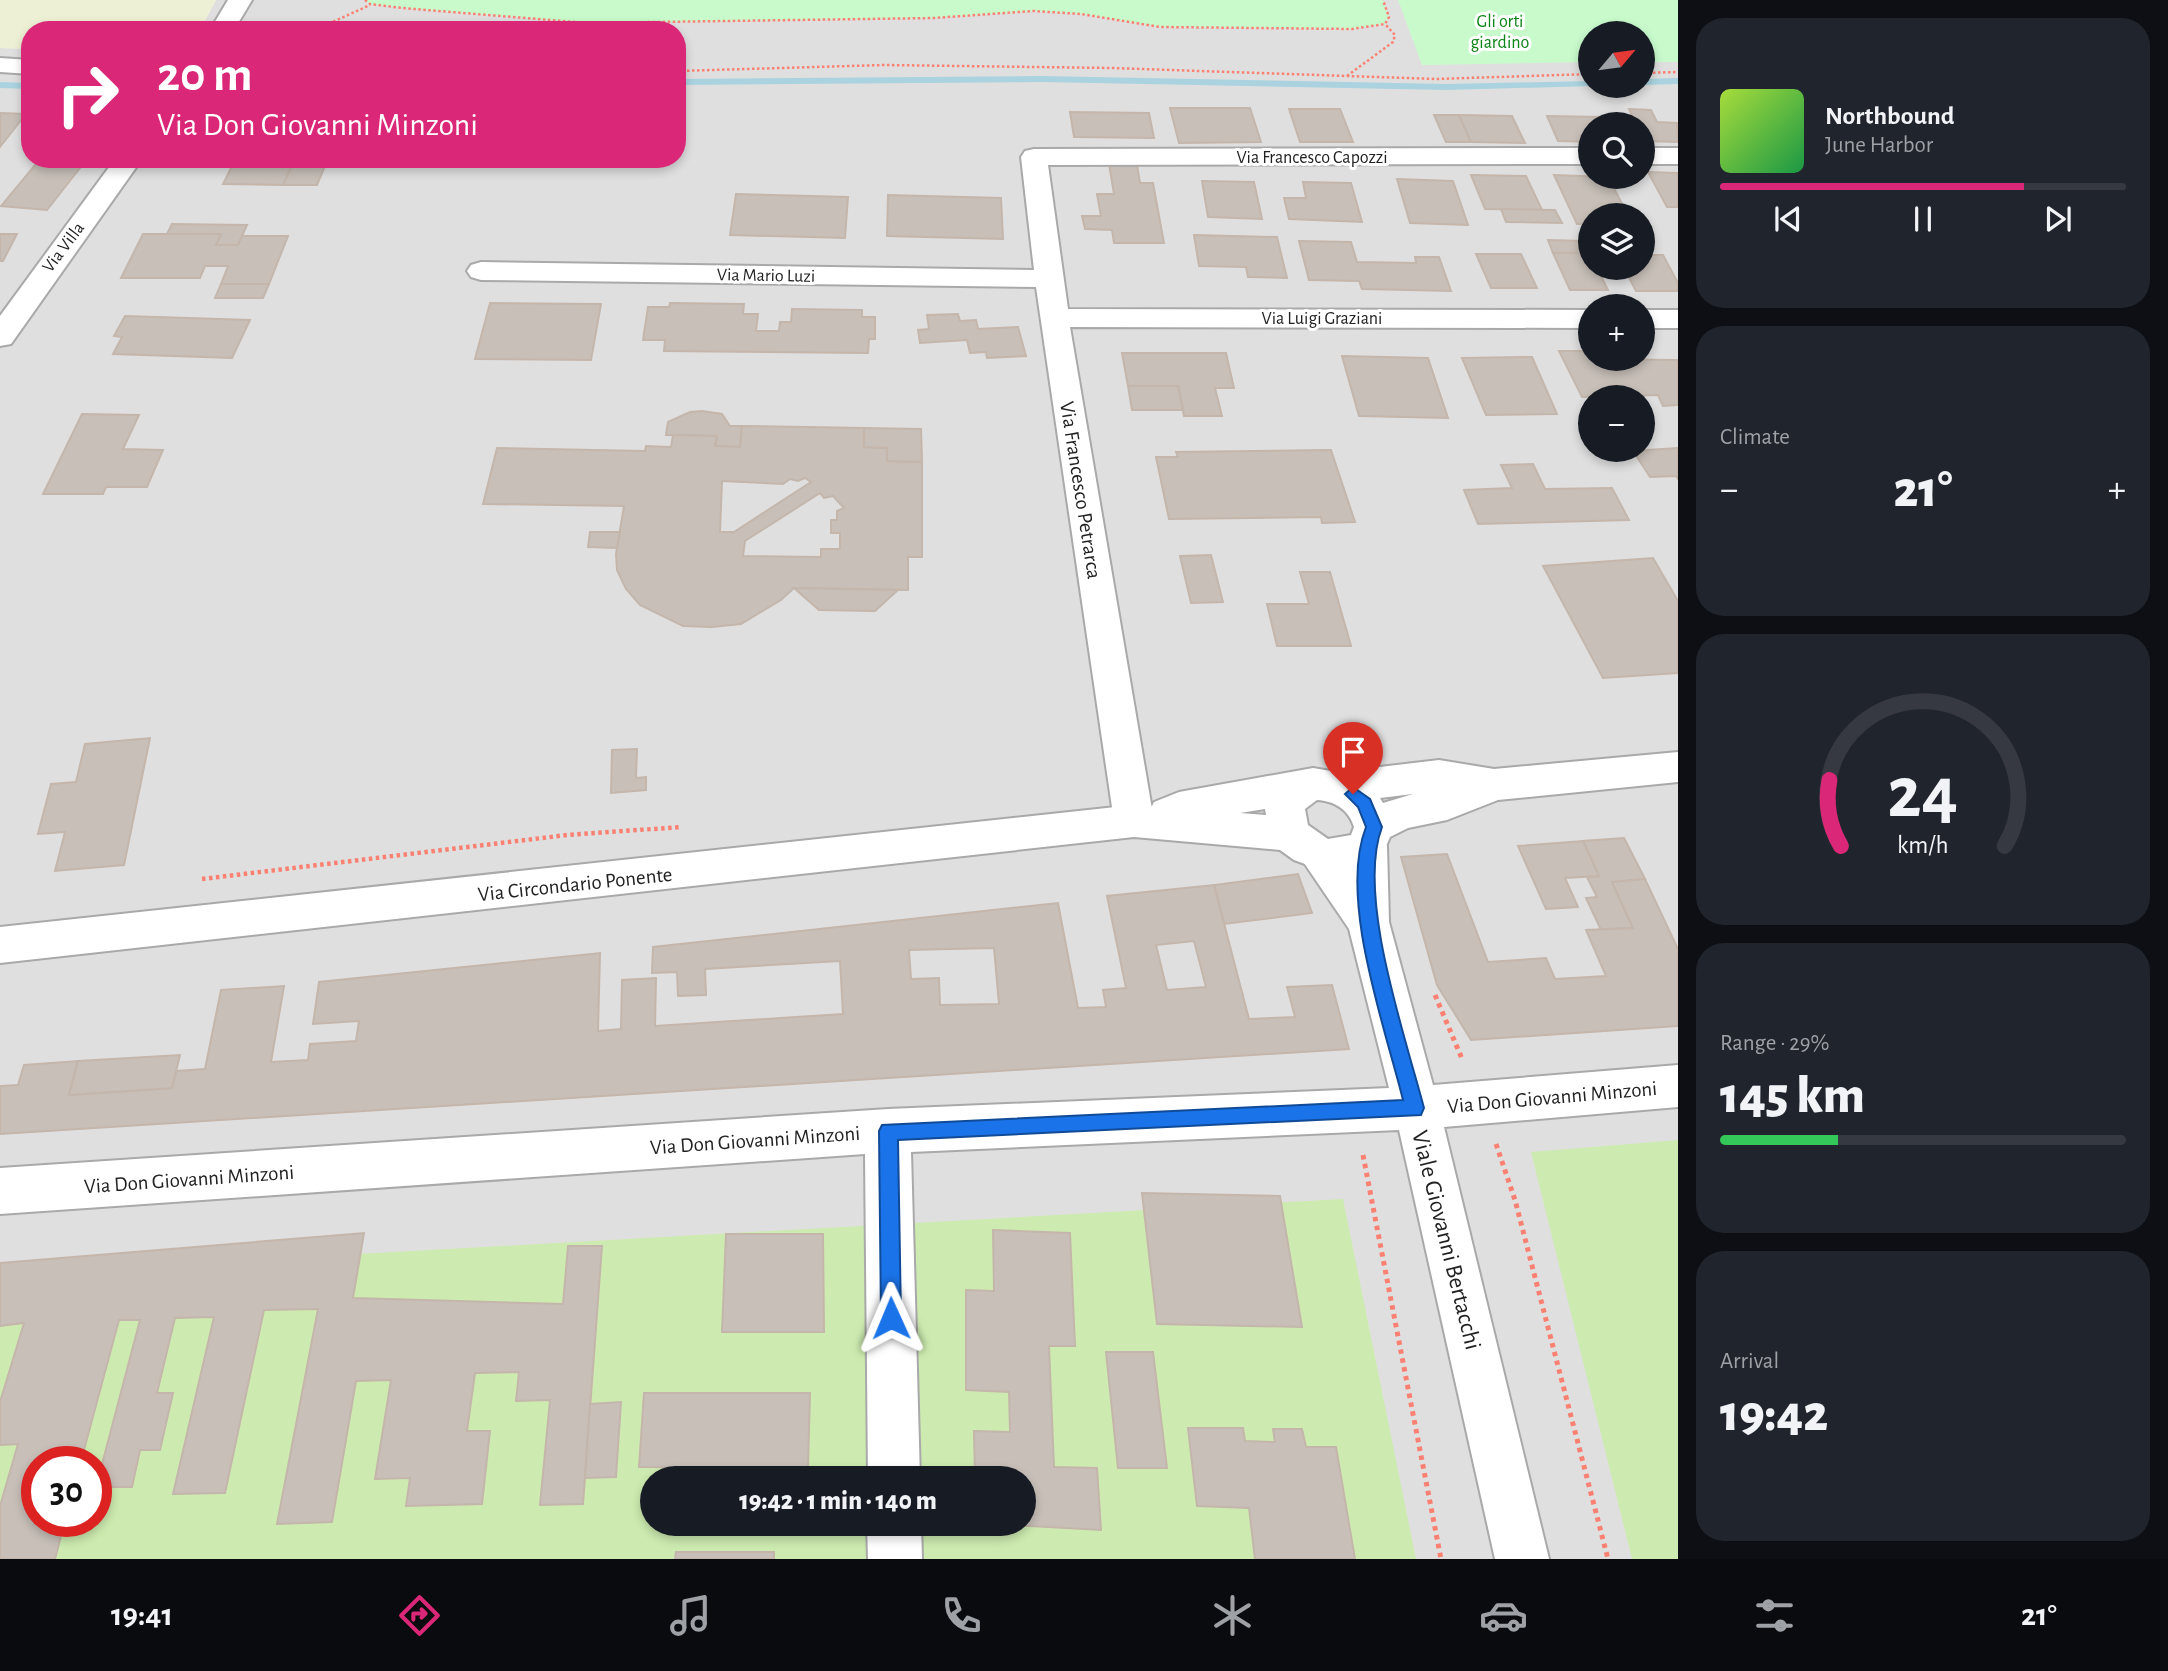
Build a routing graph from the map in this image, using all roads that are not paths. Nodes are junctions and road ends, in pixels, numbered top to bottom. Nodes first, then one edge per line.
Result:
1 (240, 0) edge
2 (227, 21) edge
3 (0, 65) edge
4 (21, 66) edge
5 (1578, 156) edge
6 (1655, 156) edge
7 (1678, 156) edge
8 (1034, 157) joint
9 (123, 168) edge
10 (481, 271) dead end
11 (1050, 279) junction
12 (1054, 318) junction
13 (1578, 319) edge
14 (1655, 319) edge
15 (1678, 319) edge
16 (0, 337) edge
17 (1678, 767) edge
18 (1494, 785) junction
19 (1320, 787) junction
20 (1142, 821) junction
21 (1370, 836) junction
22 (1306, 846) junction
23 (1368, 922) junction
24 (0, 945) edge
25 (1678, 1086) edge
26 (1414, 1108) junction
27 (888, 1131) junction
28 (0, 1191) edge
29 (894, 1466) edge
30 (894, 1536) edge
31 (895, 1559) edge
32 (1522, 1559) edge

1 - 2 street
3 - 4 street
5 - 8 street, Via Francesco Capozzi
6 - 7 street
8 - 11 street, Via Francesco Petrarca
9 - 16 street, Via Villa
10 - 11 street, Via Mario Luzi
11 - 12 street, Via Francesco Petrarca
12 - 13 street, Via Luigi Graziani
12 - 20 street, Via Francesco Petrarca
14 - 15 street
17 - 18 street, Via Circondario Ponente
18 - 19 street, Via Circondario Ponente
18 - 21 street, Via Circondario Ponente
19 - 20 street, Via Circondario Ponente
19 - 21 street
19 - 22 street
20 - 22 street, Via Circondario Ponente
20 - 24 street, Via Circondario Ponente
21 - 22 street
21 - 23 street
22 - 23 street, Viale Giovanni Bertacchi
23 - 26 street, Viale Giovanni Bertacchi
25 - 26 street, Via Don Giovanni Minzoni
26 - 27 street, Via Don Giovanni Minzoni
26 - 32 street, Viale Giovanni Bertacchi
27 - 28 street, Via Don Giovanni Minzoni
27 - 29 street
30 - 31 street

